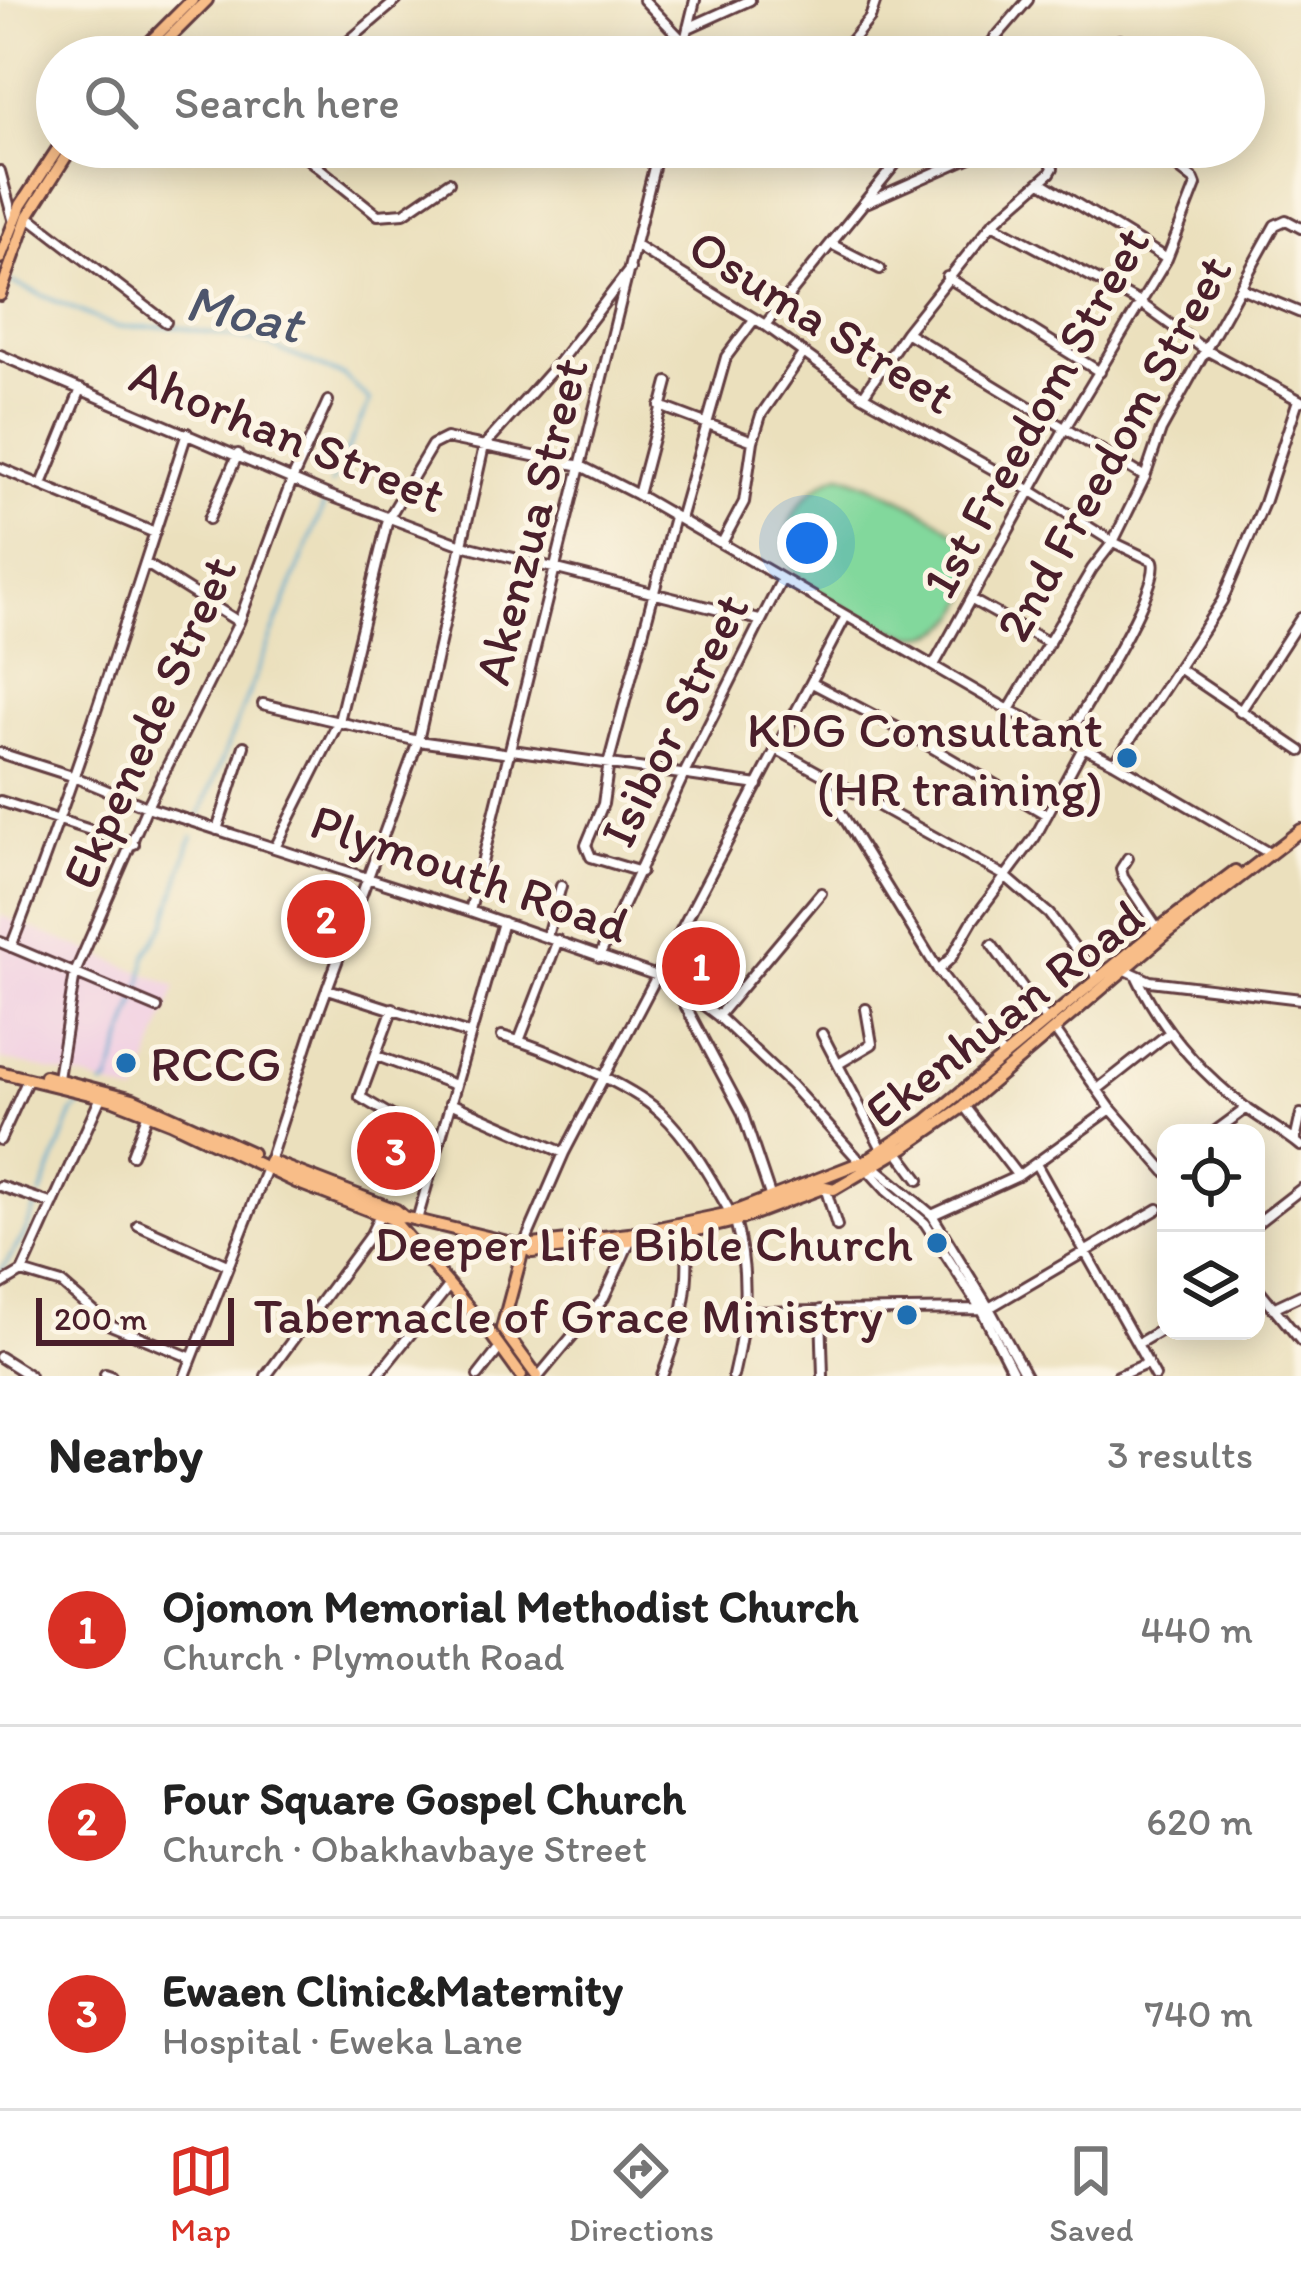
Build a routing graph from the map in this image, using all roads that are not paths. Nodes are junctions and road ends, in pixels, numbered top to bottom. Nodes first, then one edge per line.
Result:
1 (192, 0) edge
2 (207, 0) edge
3 (397, 0) edge
4 (644, 0) edge
5 (695, 0) edge
6 (750, 0) edge
7 (876, 0) edge
8 (1028, 0) edge
9 (688, 28) junction
10 (155, 36) edge
11 (171, 36) edge
12 (355, 36) edge
13 (678, 36) edge
14 (686, 36) edge
15 (855, 36) edge
16 (996, 36) edge
17 (49, 168) edge
18 (58, 168) edge
19 (318, 168) edge
20 (654, 168) edge
21 (893, 168) edge
22 (943, 168) edge
23 (1053, 168) edge
24 (1179, 168) edge
25 (0, 171) edge
26 (885, 178) junction
27 (449, 182) dead end
28 (1041, 182) junction
29 (898, 187) junction
30 (863, 205) junction
31 (22, 222) junction
32 (992, 224) junction
33 (1301, 228) edge
34 (831, 244) junction
35 (636, 245) junction
36 (0, 258) edge
37 (1167, 259) junction
38 (630, 269) junction
39 (880, 269) dead end
40 (947, 277) junction
41 (1240, 288) junction
42 (0, 295) edge
43 (1139, 302) junction
44 (1301, 314) edge
45 (752, 321) junction
46 (166, 322) dead end
47 (765, 325) junction
48 (906, 332) junction
49 (1204, 349) junction
50 (803, 354) junction
51 (0, 355) edge
52 (1100, 371) junction
53 (668, 382) dead end
54 (81, 389) junction
55 (863, 396) junction
56 (328, 401) dead end
57 (1300, 401) edge
58 (660, 406) junction
59 (705, 422) junction
60 (1065, 428) junction
61 (188, 433) junction
62 (753, 441) junction
63 (484, 446) junction
64 (238, 454) junction
65 (580, 466) junction
66 (0, 468) edge
67 (1144, 477) junction
68 (292, 480) junction
69 (42, 484) junction
70 (1033, 492) junction
71 (638, 495) junction
72 (677, 518) junction
73 (209, 519) dead end
74 (388, 519) junction
75 (154, 533) junction
76 (1113, 542) junction
77 (722, 543) junction
78 (462, 545) junction
79 (146, 563) junction
80 (554, 566) junction
81 (782, 579) junction
82 (652, 591) junction
83 (972, 600) junction
84 (846, 616) junction
85 (1301, 618) edge
86 (759, 620) junction
87 (239, 622) junction
88 (1048, 643) junction
89 (934, 665) junction
90 (1178, 668) junction
91 (812, 683) junction
92 (263, 704) dead end
93 (1009, 710) junction
94 (1240, 712) junction
95 (339, 722) junction
96 (1067, 738) junction
97 (418, 741) junction
98 (244, 746) dead end
99 (1084, 746) junction
100 (776, 749) junction
101 (1301, 751) edge
102 (511, 752) junction
103 (0, 753) edge
104 (609, 761) junction
105 (1114, 763) junction
106 (685, 772) junction
107 (72, 776) junction
108 (825, 777) junction
109 (758, 785) junction
110 (0, 801) edge
111 (148, 807) junction
112 (1047, 815) junction
113 (61, 820) junction
114 (1301, 825) edge
115 (217, 830) junction
116 (134, 844) junction
117 (276, 846) junction
118 (1266, 851) junction
119 (1128, 858) dead end
120 (641, 872) junction
121 (1005, 876) junction
122 (367, 877) junction
123 (561, 886) dead end
124 (820, 892) dead end
125 (470, 910) junction
126 (503, 922) junction
127 (1158, 929) junction
128 (547, 936) junction
129 (558, 940) junction
130 (0, 942) edge
131 (992, 945) dead end
132 (11, 947) junction
133 (599, 957) junction
134 (938, 970) junction
135 (75, 973) junction
136 (658, 974) junction
137 (1131, 974) junction
138 (1099, 979) junction
139 (672, 981) junction
140 (328, 989) junction
141 (1301, 999) edge
142 (157, 1008) dead end
143 (393, 1008) junction
144 (866, 1009) dead end
145 (718, 1016) junction
146 (1051, 1026) junction
147 (1169, 1033) junction
148 (470, 1034) junction
149 (822, 1034) dead end
150 (502, 1036) dead end
151 (518, 1041) junction
152 (377, 1056) junction
153 (1005, 1059) junction
154 (840, 1063) junction
155 (0, 1069) edge
156 (58, 1078) junction
157 (602, 1078) junction
158 (28, 1079) junction
159 (455, 1085) junction
160 (1098, 1089) junction
161 (100, 1097) junction
162 (450, 1103) junction
163 (964, 1106) junction
164 (1247, 1108) junction
165 (1111, 1109) junction
166 (148, 1113) junction
167 (1301, 1114) edge
168 (1225, 1124) edge
169 (0, 1140) edge
170 (1298, 1143) edge
171 (440, 1144) junction
172 (883, 1150) junction
173 (898, 1152) junction
174 (564, 1153) junction
175 (132, 1155) dead end
176 (1157, 1160) edge
177 (865, 1164) junction
178 (1036, 1164) junction
179 (268, 1165) junction
180 (1018, 1176) junction
181 (920, 1180) dead end
182 (0, 1186) edge
183 (825, 1187) junction
184 (1301, 1189) edge
185 (771, 1199) junction
186 (53, 1204) junction
187 (1157, 1210) edge
188 (932, 1215) junction
189 (733, 1217) junction
190 (1265, 1217) edge
191 (404, 1219) junction
192 (138, 1226) dead end
193 (837, 1226) dead end
194 (685, 1233) junction
195 (629, 1243) junction
196 (524, 1246) junction
197 (414, 1247) junction
198 (1087, 1253) junction
199 (227, 1265) junction
200 (26, 1274) junction
201 (0, 1285) edge
202 (449, 1286) junction
203 (1301, 1295) edge
204 (1265, 1297) edge
205 (985, 1308) junction
206 (1274, 1308) junction
207 (821, 1310) junction
208 (746, 1312) junction
209 (1157, 1332) edge
210 (1301, 1341) edge
211 (1139, 1343) junction
212 (499, 1349) junction
213 (0, 1357) edge
214 (192, 1358) junction
215 (1146, 1364) junction
216 (29, 1376) edge
217 (185, 1376) edge
218 (266, 1376) edge
219 (377, 1376) edge
220 (478, 1376) edge
221 (521, 1376) edge
222 (538, 1376) edge
223 (662, 1376) edge
224 (733, 1376) edge
225 (823, 1376) edge
226 (1015, 1376) edge
227 (1026, 1376) edge
228 (1118, 1376) edge
229 (1155, 1376) edge

1 - 10 main road
2 - 11 main road
3 - 12 street
4 - 13 street
5 - 9 street
6 - 9 street
7 - 15 street
8 - 16 street
9 - 14 street
17 - 31 main road
18 - 31 main road
19 - 27 street
20 - 35 street, Akenzua Street
21 - 26 street
22 - 29 street
23 - 28 street
24 - 37 street, 1st Freedom Street
25 - 31 street
26 - 29 street
26 - 30 street
28 - 32 street
28 - 37 street
29 - 30 street
30 - 34 street
31 - 36 main road
31 - 42 main road
31 - 46 street
32 - 40 street
32 - 43 street
33 - 41 street, 2nd Freedom Street
34 - 39 street
34 - 47 street
35 - 38 street, Akenzua Street
35 - 45 street, Osuma Street
37 - 43 street, 1st Freedom Street
38 - 63 street
38 - 65 street, Akenzua Street
40 - 48 street
40 - 52 street
41 - 44 street
41 - 49 street, 2nd Freedom Street
43 - 49 street
43 - 52 street, 1st Freedom Street
45 - 47 street, Osuma Street
45 - 59 street
47 - 50 street, Osuma Street
48 - 55 street
48 - 60 street
49 - 57 street
49 - 67 street, 2nd Freedom Street
50 - 55 street, Osuma Street
50 - 62 street
51 - 54 street, Ahorhan Street
52 - 60 street, 1st Freedom Street
53 - 58 street
54 - 61 street, Ahorhan Street
54 - 69 street
55 - 70 street, Osuma Street
56 - 68 street, Ekpenede Street
57 - 90 street
58 - 59 street
58 - 71 street
59 - 62 street
59 - 72 street
60 - 67 street
60 - 70 street, 1st Freedom Street
61 - 64 street, Ahorhan Street
61 - 75 street
62 - 77 street
63 - 65 street
63 - 74 street
63 - 78 street
64 - 68 street, Ahorhan Street
64 - 73 street
65 - 71 street
65 - 80 street, Akenzua Street
66 - 69 street
67 - 76 street, 2nd Freedom Street
68 - 74 street, Ahorhan Street
68 - 87 street, Ekpenede Street
69 - 75 street
70 - 76 street, Osuma Street
70 - 83 street, 1st Freedom Street
71 - 72 street
72 - 77 street
72 - 82 street
74 - 78 street, Ahorhan Street
74 - 95 street
75 - 79 street
76 - 88 street, 2nd Freedom Street
76 - 96 street, Osuma Street
77 - 81 street
78 - 80 street, Ahorhan Street
78 - 97 street
79 - 87 street
79 - 107 street
80 - 82 street, Ahorhan Street
80 - 102 street, Akenzua Street
81 - 84 street
81 - 86 street, Isibor Street
82 - 86 street, Ahorhan Street
82 - 104 street
83 - 88 street
83 - 89 street, 1st Freedom Street
84 - 89 street
84 - 91 street
85 - 94 street
86 - 106 street, Isibor Street
87 - 111 street, Ekpenede Street
88 - 93 street, 2nd Freedom Street
89 - 93 street
90 - 94 street
90 - 105 street
91 - 100 street
91 - 112 street
92 - 95 street
93 - 96 street
94 - 101 street
95 - 97 street
95 - 117 street
96 - 99 street
97 - 102 street
97 - 122 street
98 - 115 street
99 - 105 street
99 - 112 street
100 - 108 street
100 - 109 street
102 - 104 street
102 - 125 street, Akenzua Street
103 - 107 street, Plymouth Road
104 - 106 street
104 - 120 street
105 - 118 street
106 - 109 street
106 - 120 street, Isibor Street
107 - 111 street, Plymouth Road
107 - 113 street
108 - 121 street
108 - 134 street
109 - 136 street
110 - 113 street
111 - 115 street, Plymouth Road
111 - 116 street, Ekpenede Street
112 - 121 street
113 - 116 street
113 - 132 street
114 - 118 main road, Ekenhuan Road
115 - 117 street, Plymouth Road
116 - 135 street, Ekpenede Street
117 - 122 street, Plymouth Road
118 - 127 main road, Ekenhuan Road
118 - 137 main road, Ekenhuan Road
119 - 127 street
120 - 133 street, Isibor Street
121 - 134 street
121 - 138 street
122 - 125 street, Plymouth Road
122 - 140 street
123 - 128 street
124 - 145 street
125 - 126 street, Plymouth Road
126 - 128 street, Plymouth Road
126 - 148 street
127 - 138 main road, Ekenhuan Road
128 - 129 street, Plymouth Road
129 - 133 street, Plymouth Road
129 - 151 street
130 - 132 street
131 - 146 street
132 - 135 street
133 - 136 street, Plymouth Road
134 - 153 street
135 - 142 street
135 - 156 street, Ekpenede Street
136 - 139 street, Plymouth Road
136 - 157 street
137 - 141 street
137 - 146 main road, Ekenhuan Road
137 - 147 street
138 - 146 main road, Ekenhuan Road
139 - 145 street, Plymouth Road
139 - 185 street
140 - 143 street
140 - 179 street
143 - 148 street
143 - 152 street
144 - 154 street
145 - 177 street, Plymouth Road
146 - 153 main road, Ekenhuan Road
146 - 160 street
146 - 163 main road, Ekenhuan Road
147 - 160 street
147 - 164 street
148 - 159 street
149 - 154 street
150 - 151 street
151 - 157 street
152 - 159 street
152 - 171 street
153 - 172 main road, Ekenhuan Road
154 - 172 street
155 - 156 main road
155 - 158 main road
156 - 179 main road
157 - 174 street
157 - 189 street
158 - 161 main road
158 - 169 street
159 - 162 street
160 - 165 street
161 - 166 main road
161 - 186 street
162 - 171 street
162 - 174 street
163 - 173 main road, Ekenhuan Road
163 - 180 street
164 - 168 street
164 - 170 street
165 - 176 street
165 - 178 street
166 - 175 street
166 - 179 main road
167 - 170 street
171 - 191 street
172 - 177 main road, Ekenhuan Road
173 - 177 main road, Ekenhuan Road
173 - 181 street
174 - 196 street
177 - 183 main road, Ekenhuan Road
177 - 185 main road, Ekenhuan Road
177 - 188 street
177 - 205 street
178 - 180 street
178 - 198 street
179 - 191 main road
179 - 191 main road
179 - 199 street
180 - 188 street
182 - 186 street
183 - 189 main road, Ekenhuan Road
183 - 193 street
184 - 190 street
185 - 189 main road, Ekenhuan Road
186 - 200 street
187 - 198 street
188 - 205 street
189 - 194 main road, Ekenhuan Road
189 - 196 main road, Ekenhuan Road
189 - 208 street
191 - 196 main road, Ekenhuan Road
191 - 197 main road
191 - 197 main road
191 - 218 street
192 - 199 street
194 - 195 main road, Ekenhuan Road
194 - 223 street
195 - 196 main road, Ekenhuan Road
195 - 222 street
196 - 222 main road
197 - 202 main road
198 - 205 street
198 - 211 street
199 - 214 street
200 - 201 street
200 - 214 street
202 - 212 main road
202 - 219 street
203 - 206 street
204 - 206 street
205 - 207 street
205 - 226 street
205 - 227 street
206 - 210 street
207 - 208 street
207 - 225 street
208 - 224 street
209 - 211 street
211 - 215 street
212 - 220 street
212 - 221 main road
213 - 216 street
214 - 217 street
215 - 228 street
215 - 229 street

